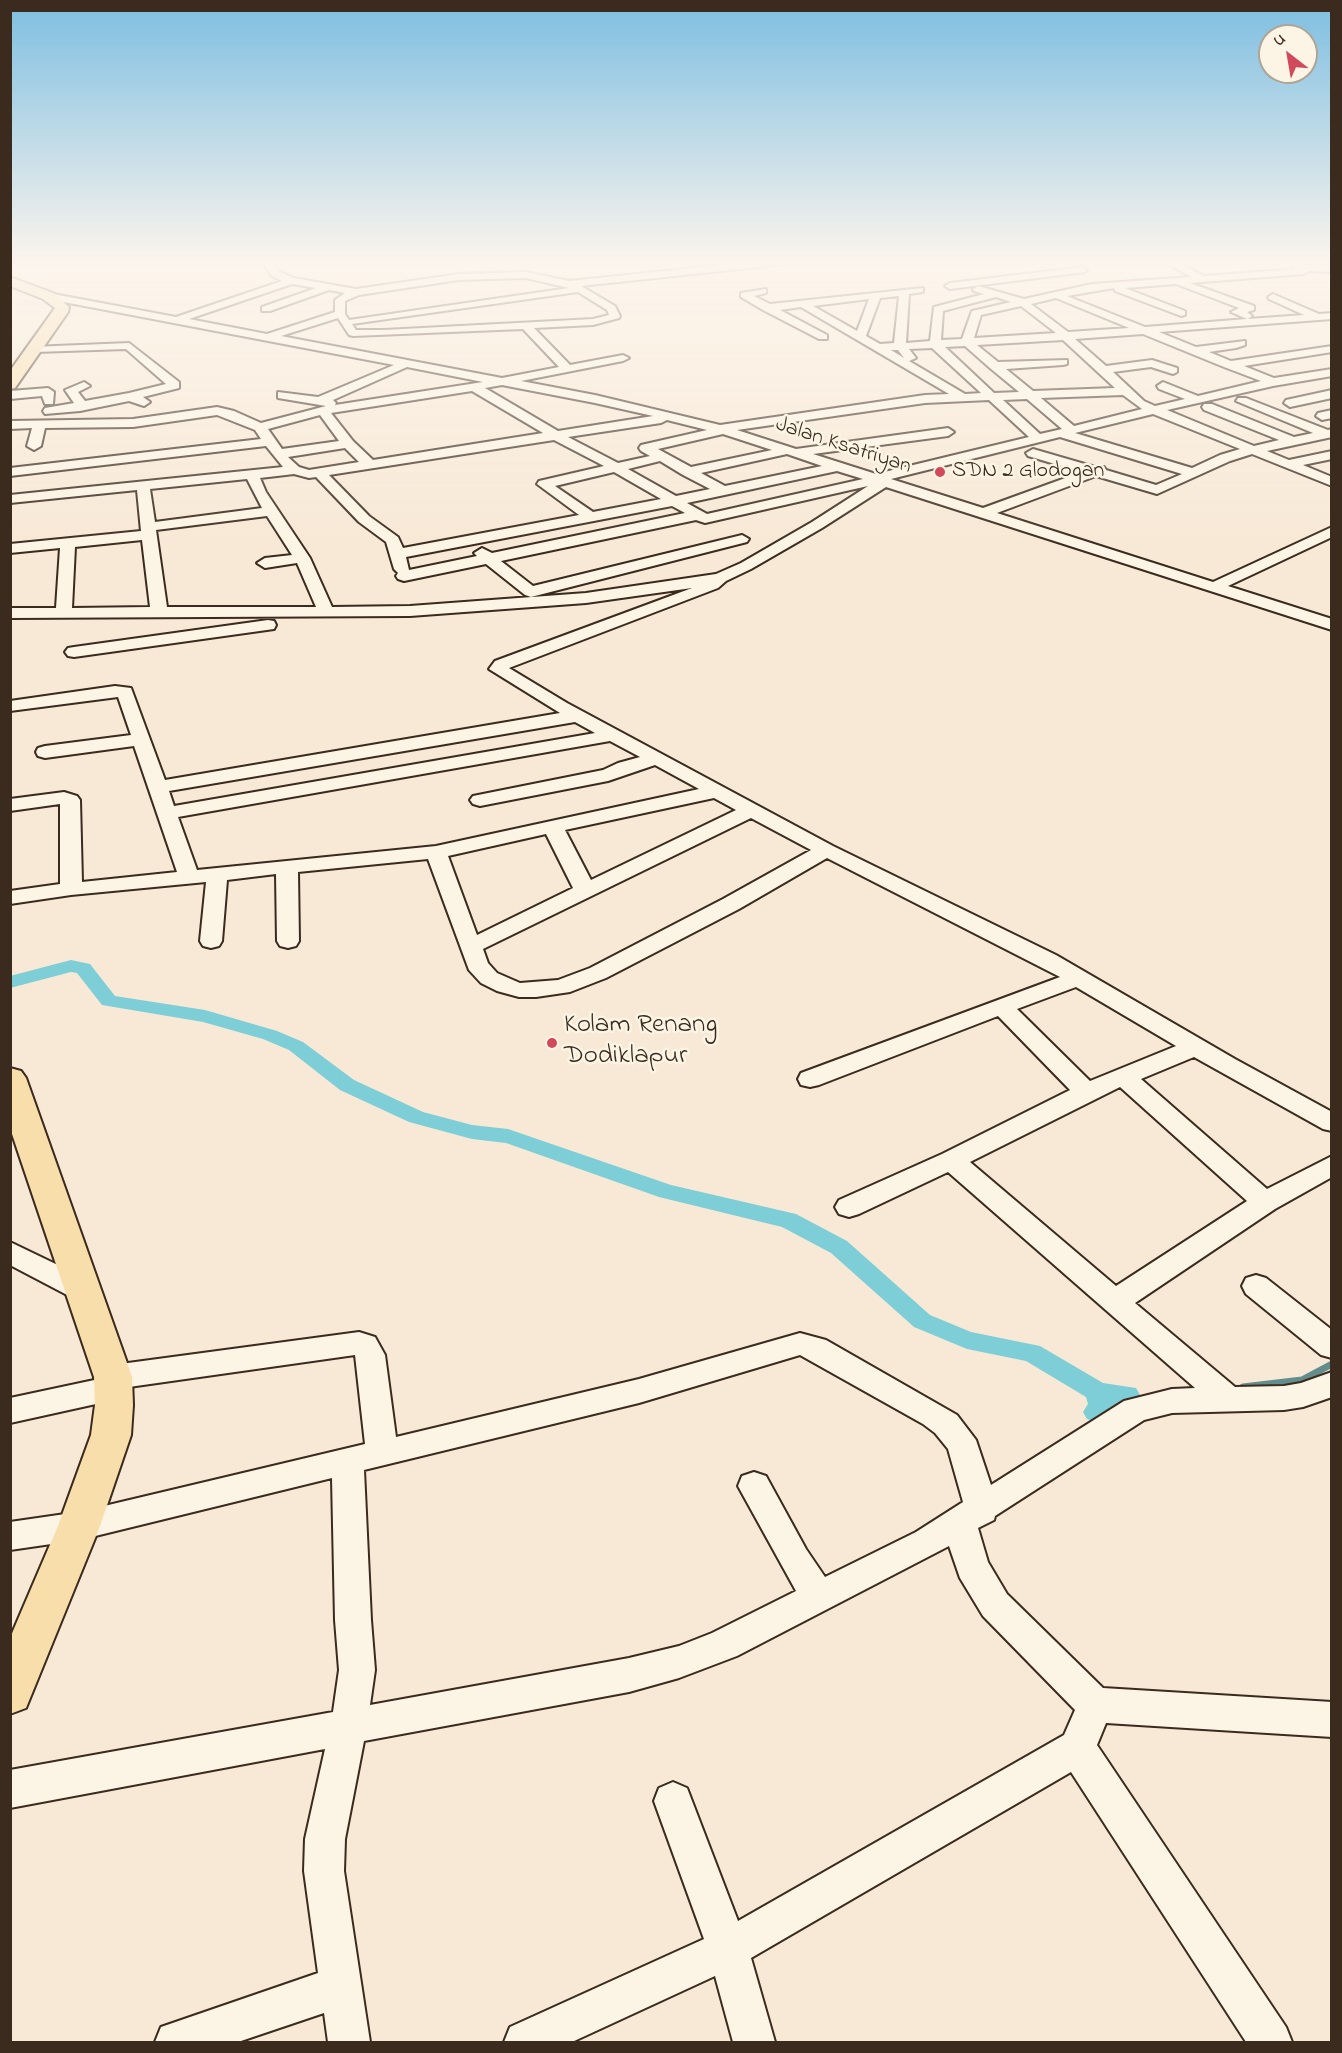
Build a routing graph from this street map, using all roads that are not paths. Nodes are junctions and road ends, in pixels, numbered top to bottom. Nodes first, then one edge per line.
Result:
1 (29, 357) edge
2 (142, 357) edge
3 (373, 357) edge
4 (555, 357) edge
5 (891, 357) edge
6 (909, 357) edge
7 (949, 357) edge
8 (984, 357) edge
9 (1103, 357) edge
10 (1207, 357) edge
11 (1281, 357) edge
12 (623, 358) dead end
13 (1091, 358) joint
14 (1063, 362) dead end
15 (407, 363) junction
16 (1228, 365) junction
17 (994, 366) junction
18 (566, 368) junction
19 (1105, 370) junction
20 (1173, 370) dead end
21 (449, 371) junction
22 (1332, 372) edge
23 (921, 373) junction
24 (498, 382) junction
25 (1273, 382) junction
26 (10, 385) edge
27 (357, 385) junction
28 (84, 386) dead end
29 (1163, 386) dead end
30 (474, 387) junction
31 (1251, 387) junction
32 (415, 390) junction
33 (1332, 394) edge
34 (10, 395) edge
35 (282, 395) dead end
36 (1029, 395) junction
37 (991, 396) junction
38 (130, 397) junction
39 (962, 397) junction
40 (1123, 398) junction
41 (1198, 400) junction
42 (1242, 400) junction
43 (49, 401) dead end
44 (151, 405) junction
45 (80, 406) junction
46 (322, 406) junction
47 (1046, 407) junction
48 (1147, 407) junction
49 (10, 414) edge
50 (187, 415) junction
51 (1328, 416) edge
52 (675, 417) junction
53 (83, 423) junction
54 (10, 425) edge
55 (39, 425) junction
56 (260, 427) junction
57 (1065, 428) junction
58 (722, 429) junction
59 (948, 432) dead end
60 (1329, 434) edge
61 (556, 436) junction
62 (690, 437) junction
63 (1037, 438) junction
64 (894, 440) junction
65 (1292, 441) junction
66 (269, 442) junction
67 (348, 444) junction
68 (34, 446) dead end
69 (1253, 450) junction
70 (791, 452) junction
71 (1033, 453) dead end
72 (278, 454) junction
73 (1332, 455) edge
74 (662, 457) junction
75 (1136, 457) junction
76 (142, 458) junction
77 (736, 462) junction
78 (934, 464) junction
79 (1289, 464) junction
80 (370, 465) junction
81 (614, 466) junction
82 (837, 467) junction
83 (294, 470) junction
84 (1095, 471) junction
85 (10, 472) edge
86 (688, 472) junction
87 (1194, 472) junction
88 (320, 473) junction
89 (252, 474) junction
90 (637, 480) junction
91 (879, 480) junction
92 (1329, 480) edge
93 (704, 481) junction
94 (618, 484) dead end
95 (147, 485) junction
96 (751, 485) junction
97 (723, 491) junction
98 (657, 492) junction
99 (10, 499) edge
100 (674, 501) junction
101 (780, 503) junction
102 (579, 508) junction
103 (272, 511) junction
104 (981, 514) junction
105 (591, 517) junction
106 (702, 517) junction
107 (817, 525) junction
108 (148, 531) junction
109 (1332, 531) edge
110 (742, 539) junction
111 (470, 541) junction
112 (68, 544) junction
113 (10, 549) edge
114 (397, 554) junction
115 (766, 554) junction
116 (302, 558) junction
117 (489, 559) junction
118 (265, 562) dead end
119 (720, 578) junction
120 (1214, 587) junction
121 (531, 592) junction
122 (407, 594) junction
123 (586, 598) junction
124 (473, 605) junction
125 (64, 611) junction
126 (159, 612) junction
127 (326, 612) junction
128 (357, 612) junction
129 (10, 613) edge
130 (1332, 618) edge
131 (1313, 620) junction
132 (1332, 625) edge
133 (604, 626) junction
134 (74, 652) dead end
135 (10, 706) edge
136 (577, 716) junction
137 (613, 735) junction
138 (142, 739) junction
139 (45, 752) dead end
140 (657, 759) junction
141 (159, 787) junction
142 (718, 791) junction
143 (480, 800) dead end
144 (10, 805) edge
145 (753, 809) junction
146 (167, 813) junction
147 (554, 827) junction
148 (826, 850) junction
149 (436, 852) junction
150 (287, 869) junction
151 (216, 875) junction
152 (189, 877) junction
153 (70, 889) junction
154 (585, 890) junction
155 (10, 898) edge
156 (211, 941) dead end
157 (288, 941) dead end
158 (470, 947) junction
159 (1078, 978) junction
160 (1003, 1008) junction
161 (1196, 1047) junction
162 (1122, 1076) junction
163 (10, 1078) edge
164 (810, 1079) dead end
165 (1086, 1092) junction
166 (1332, 1123) edge
167 (951, 1160) junction
168 (1332, 1165) edge
169 (1265, 1202) junction
170 (849, 1207) dead end
171 (10, 1252) edge
172 (1256, 1286) dead end
173 (81, 1289) junction
174 (1116, 1301) junction
175 (1332, 1347) edge
176 (113, 1383) junction
177 (1332, 1384) edge
178 (1218, 1389) junction
179 (10, 1412) edge
180 (382, 1451) junction
181 (348, 1460) junction
182 (754, 1486) dead end
183 (79, 1526) junction
184 (955, 1526) junction
185 (10, 1536) edge
186 (819, 1597) junction
187 (15, 1671) edge
188 (1332, 1720) edge
189 (349, 1725) junction
190 (1087, 1726) junction
191 (10, 1789) edge
192 (673, 1801) dead end
193 (728, 1949) junction
194 (342, 1986) junction
195 (176, 2043) edge
196 (349, 2043) edge
197 (525, 2043) edge
198 (754, 2043) edge
199 (1271, 2043) edge

1 - 26 main road
2 - 38 street
3 - 15 street, Jalan Ksatriyan
4 - 18 street
5 - 23 street
6 - 23 street
7 - 37 street
8 - 17 street
9 - 13 street
10 - 16 street
11 - 16 street
12 - 18 street
13 - 19 street
14 - 17 street
15 - 21 street, Jalan Ksatriyan
15 - 27 street
16 - 25 street
17 - 36 street
18 - 24 street
19 - 20 street
19 - 40 street
21 - 24 street, Jalan Ksatriyan
21 - 32 street
22 - 25 street
23 - 39 street
24 - 30 street
24 - 52 street, Jalan Ksatriyan
25 - 31 street
27 - 32 street
27 - 46 street
28 - 45 street
29 - 41 street
30 - 32 street
30 - 61 street
31 - 41 street
31 - 42 street
32 - 46 street
33 - 51 street
34 - 43 street
35 - 46 street
36 - 37 street
36 - 40 street
36 - 47 street
37 - 39 street
37 - 63 street
38 - 44 street
38 - 45 street
39 - 58 street
40 - 47 street
40 - 48 street
40 - 57 street
41 - 48 street
42 - 60 street
42 - 65 street
44 - 50 street
44 - 53 street
45 - 49 street
46 - 56 street
46 - 67 street
47 - 57 street
48 - 57 street
48 - 69 street
50 - 53 street
50 - 56 street
52 - 58 street, Jalan Ksatriyan
52 - 61 street
53 - 55 street
54 - 55 street
55 - 68 street
56 - 66 street
57 - 63 street
57 - 75 street
58 - 62 street
58 - 70 street, Jalan Ksatriyan
59 - 64 street
60 - 65 street
61 - 80 street
61 - 81 street
62 - 74 street
62 - 77 street
63 - 78 street
64 - 70 street
64 - 78 street
65 - 69 street
66 - 72 street
66 - 76 street
67 - 72 street
67 - 80 street
69 - 79 street
69 - 87 street
70 - 77 street
70 - 82 street, Jalan Ksatriyan
71 - 84 street
72 - 83 street
73 - 79 street
74 - 81 street
74 - 86 street
75 - 84 street
75 - 87 street
76 - 85 street
76 - 95 street
77 - 86 street
78 - 91 street
79 - 92 street
80 - 88 street
81 - 90 street
81 - 102 street
82 - 91 street, Jalan Ksatriyan
82 - 96 street
83 - 88 street
83 - 89 street
84 - 87 street
84 - 104 street
86 - 93 street
88 - 114 street
89 - 95 street
89 - 103 street
90 - 94 street
90 - 98 street
91 - 101 street
91 - 104 street, Jalan Ksatriyan
91 - 107 street
93 - 97 street
93 - 98 street
95 - 99 street
95 - 108 street
96 - 97 street
96 - 101 street
97 - 100 street
98 - 100 street
98 - 102 street
100 - 105 street
100 - 106 street
101 - 106 street
101 - 107 street
102 - 105 street
103 - 108 street
103 - 116 street
104 - 120 street, Jalan Ksatriyan
105 - 111 street
106 - 110 street
106 - 117 street
107 - 115 street
108 - 112 street
108 - 126 street
109 - 120 street
110 - 115 street
110 - 121 street
111 - 114 street
111 - 117 street
112 - 113 street
112 - 125 street
114 - 122 street
115 - 119 street
116 - 118 street
116 - 127 street
117 - 121 street
117 - 122 street
119 - 123 street
119 - 133 street
120 - 131 street, Jalan Ksatriyan
121 - 124 street
122 - 124 street
122 - 128 street
123 - 124 street
123 - 133 street
125 - 126 street
125 - 129 street
126 - 127 street
127 - 128 street
128 - 134 street
130 - 131 street
131 - 132 street, Jalan Ksatriyan
133 - 136 street
135 - 138 street
136 - 137 street
136 - 141 street
137 - 140 street
137 - 146 street
138 - 139 street
138 - 141 street
140 - 142 street
140 - 143 street
141 - 146 street
142 - 145 street
142 - 147 street
144 - 153 street
145 - 148 street
145 - 154 street
146 - 152 street
147 - 149 street
147 - 154 street
148 - 158 street
148 - 159 street
149 - 150 street
149 - 158 street
150 - 151 street
150 - 157 street
151 - 152 street
151 - 156 street
152 - 153 street
153 - 155 street
154 - 158 street
159 - 160 street
159 - 161 street
160 - 164 street
160 - 165 street
161 - 162 street
161 - 166 street
162 - 165 street
162 - 169 street
163 - 173 main road
165 - 167 street
167 - 170 street
167 - 174 street
168 - 169 street
169 - 174 street
171 - 173 street
172 - 175 street
173 - 176 main road
174 - 178 street
176 - 179 street
176 - 180 street
176 - 183 main road
177 - 178 street
178 - 184 street
180 - 181 street
180 - 184 street
181 - 183 street
181 - 189 street
182 - 186 street
183 - 185 street
183 - 187 main road
184 - 186 street
184 - 190 street
186 - 189 street
188 - 190 street
189 - 191 street
189 - 194 street
190 - 193 street
190 - 199 street
192 - 193 street
193 - 197 street
193 - 198 street
194 - 195 street
194 - 196 street

